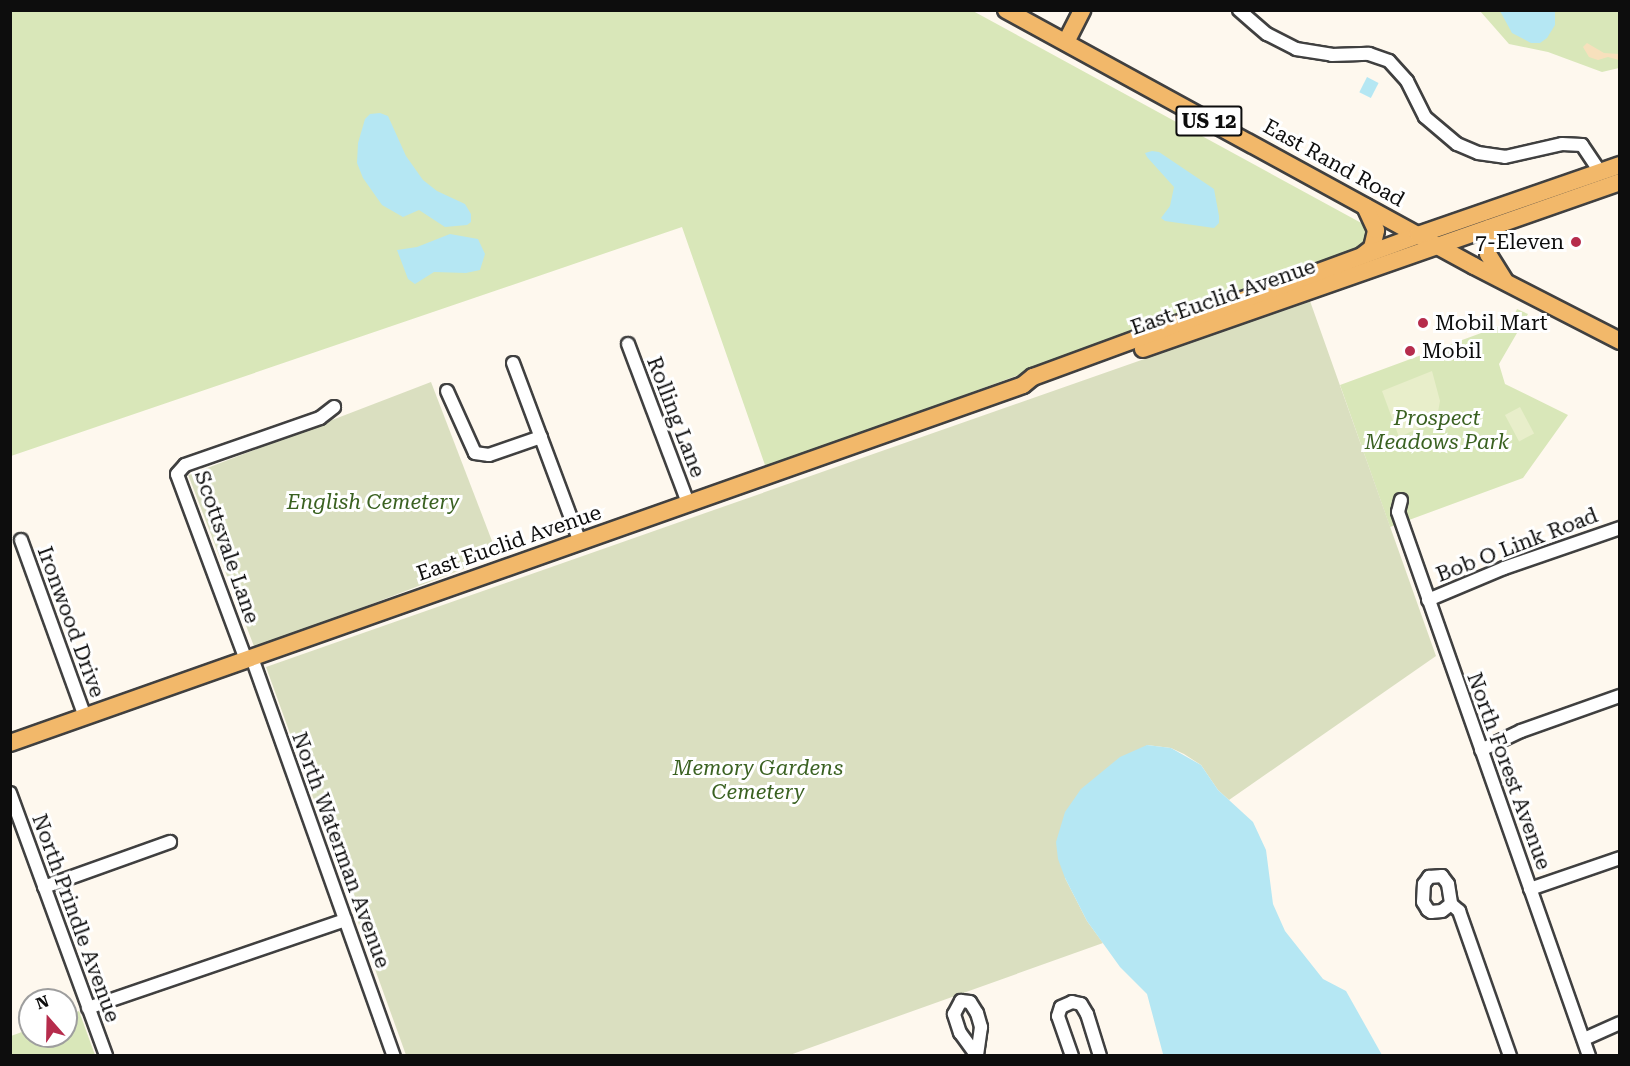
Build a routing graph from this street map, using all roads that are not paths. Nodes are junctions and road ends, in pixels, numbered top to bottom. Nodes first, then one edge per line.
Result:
1 (1006, 10) edge
2 (1082, 10) edge
3 (1239, 10) edge
4 (1066, 42) junction
5 (1620, 165) edge
6 (1600, 172) junction
7 (1620, 182) edge
8 (1365, 206) junction
9 (1489, 228) junction
10 (1418, 235) junction
11 (1438, 246) junction
12 (1362, 256) junction
13 (1504, 281) junction
14 (1620, 341) edge
15 (628, 344) dead end
16 (513, 363) dead end
17 (1023, 385) junction
18 (447, 391) dead end
19 (334, 407) dead end
20 (541, 437) junction
21 (1401, 500) dead end
22 (688, 503) junction
23 (1620, 528) edge
24 (21, 540) dead end
25 (580, 542) junction
26 (1428, 600) junction
27 (249, 659) junction
28 (1620, 696) edge
29 (85, 717) junction
30 (10, 744) edge
31 (1481, 750) junction
32 (10, 793) edge
33 (170, 842) dead end
34 (1620, 858) edge
35 (44, 887) junction
36 (1530, 889) junction
37 (1451, 904) dead end
38 (345, 920) junction
39 (88, 1008) junction
40 (1620, 1023) edge
41 (1584, 1039) junction
42 (106, 1056) edge
43 (394, 1056) edge
44 (1072, 1056) edge
45 (1100, 1056) edge
46 (1510, 1056) edge
47 (1590, 1056) edge

1 - 4 main road, East Rand Road / US 12
2 - 4 main road
3 - 6 street
4 - 8 main road, East Rand Road / US 12
5 - 6 main road, East Euclid Avenue
6 - 10 main road, East Euclid Avenue
7 - 9 main road, East Euclid Avenue
8 - 10 main road, East Rand Road / US 12
8 - 12 main road
9 - 11 main road, East Euclid Avenue
9 - 13 main road
10 - 11 main road, US 12
10 - 12 main road, East Euclid Avenue
11 - 13 main road, US 12
11 - 17 main road, East Euclid Avenue
12 - 17 main road, East Euclid Avenue
13 - 14 main road, US 12
15 - 22 street, Rolling Lane
16 - 20 street
17 - 22 main road, East Euclid Avenue
18 - 20 street
19 - 27 street, Scottsvale Lane
20 - 25 street
21 - 26 street, North Forest Avenue
22 - 25 main road, East Euclid Avenue
23 - 26 street, Bob O Link Road
24 - 29 street, Ironwood Drive
25 - 27 main road, East Euclid Avenue
26 - 31 street, North Forest Avenue
27 - 29 main road, East Euclid Avenue
27 - 38 street, North Waterman Avenue
28 - 31 street
29 - 30 main road, East Euclid Avenue
31 - 36 street, North Forest Avenue
32 - 35 street, North Prindle Avenue
33 - 35 street
34 - 36 street
35 - 39 street, North Prindle Avenue
36 - 41 street, North Forest Avenue
37 - 46 street
38 - 39 street
38 - 43 street, North Waterman Avenue
39 - 42 street, North Prindle Avenue
40 - 41 street
41 - 47 street, North Forest Avenue
44 - 45 street

